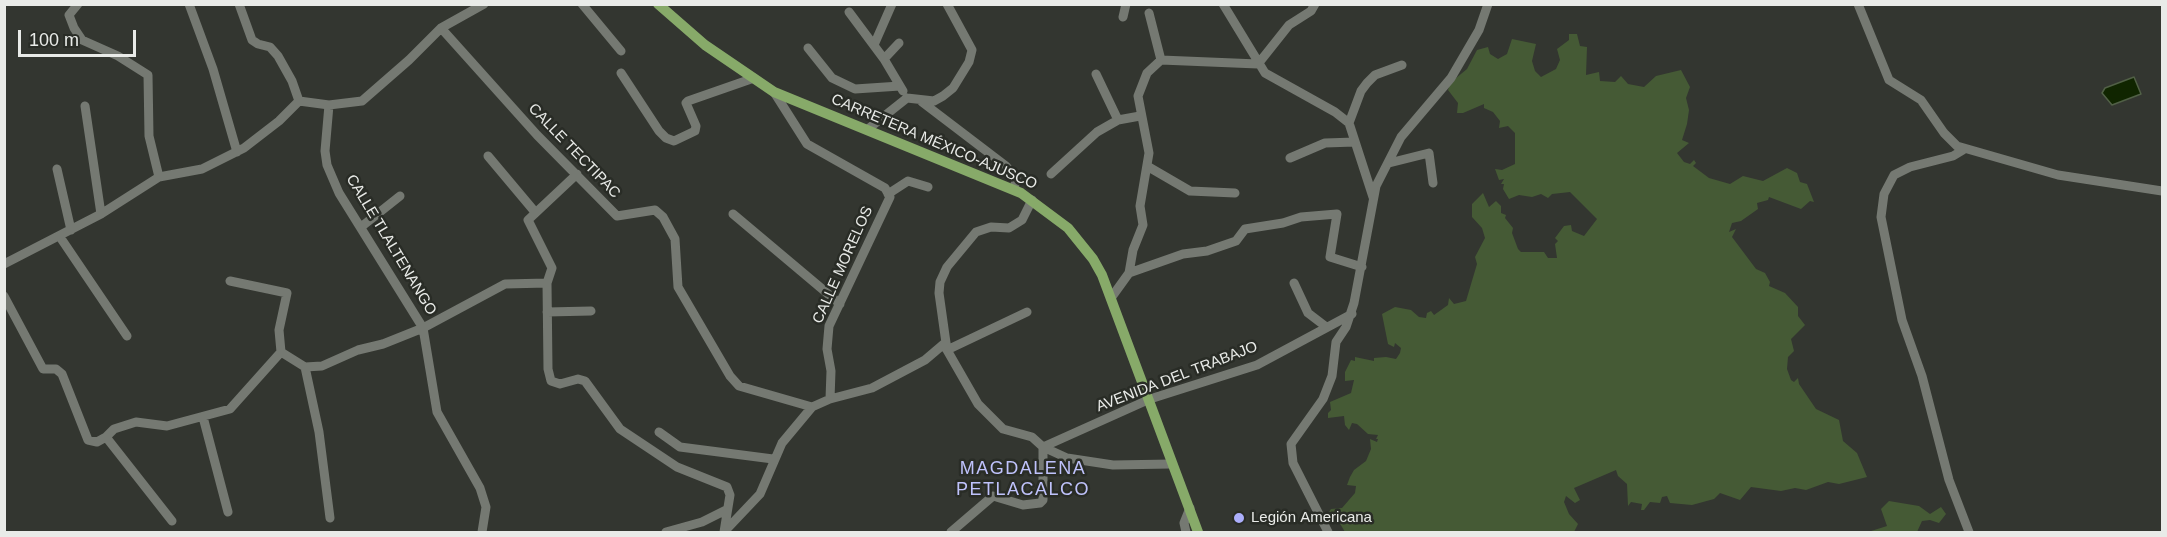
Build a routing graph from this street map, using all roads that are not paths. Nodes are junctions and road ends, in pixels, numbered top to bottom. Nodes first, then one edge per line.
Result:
1 (78, 4) edge
2 (189, 4) edge
3 (239, 4) edge
4 (484, 4) edge
5 (582, 4) edge
6 (658, 4) edge
7 (892, 4) edge
8 (947, 4) edge
9 (1126, 4) edge
10 (1223, 4) edge
11 (1315, 4) edge
12 (1488, 4) edge
13 (1858, 4) edge
14 (849, 12) dead end
15 (1149, 13) dead end
16 (1123, 17) dead end
17 (441, 28) junction
18 (899, 43) dead end
19 (874, 45) junction
20 (808, 48) dead end
21 (621, 51) dead end
22 (884, 59) junction
23 (1161, 60) junction
24 (1258, 64) junction
25 (1402, 65) dead end
26 (621, 73) dead end
27 (1096, 74) dead end
28 (754, 78) junction
29 (900, 86) junction
30 (774, 92) junction
31 (907, 98) junction
32 (298, 101) junction
33 (922, 102) junction
34 (329, 105) junction
35 (85, 106) dead end
36 (1140, 116) junction
37 (1118, 120) junction
38 (1349, 123) junction
39 (868, 129) junction
40 (1355, 142) junction
41 (1964, 150) junction
42 (237, 152) junction
43 (488, 156) dead end
44 (1290, 158) dead end
45 (1389, 163) junction
46 (1147, 166) junction
47 (57, 169) dead end
48 (577, 174) junction
49 (1051, 174) dead end
50 (159, 177) junction
51 (1433, 183) dead end
52 (928, 187) dead end
53 (1014, 190) junction
54 (2163, 191) edge
55 (1234, 193) dead end
56 (888, 194) junction
57 (400, 196) dead end
58 (1032, 200) junction
59 (1374, 200) junction
60 (535, 212) junction
61 (101, 214) junction
62 (733, 214) dead end
63 (361, 227) junction
64 (70, 230) junction
65 (60, 237) junction
66 (4, 264) edge
67 (1362, 267) junction
68 (1129, 273) junction
69 (230, 281) dead end
70 (547, 283) junction
71 (1294, 283) dead end
72 (4, 297) edge
73 (1111, 298) junction
74 (840, 304) junction
75 (591, 311) dead end
76 (548, 312) junction
77 (1027, 312) dead end
78 (1352, 314) junction
79 (1325, 326) junction
80 (423, 328) junction
81 (127, 336) dead end
82 (946, 346) junction
83 (281, 352) junction
84 (305, 367) junction
85 (830, 399) junction
86 (1150, 399) junction
87 (812, 407) junction
88 (203, 417) junction
89 (658, 432) dead end
90 (106, 436) junction
91 (1043, 447) junction
92 (773, 459) junction
93 (1171, 464) junction
94 (1190, 508) junction
95 (726, 510) junction
96 (228, 512) dead end
97 (330, 518) dead end
98 (172, 521) dead end
99 (482, 532) edge
100 (666, 532) edge
101 (724, 532) edge
102 (952, 532) edge
103 (1186, 532) edge
104 (1198, 532) edge
105 (1328, 532) edge
106 (1969, 532) edge

1 - 50 street
2 - 42 street
3 - 32 street
4 - 17 street
5 - 21 street
6 - 28 main road, CARRETERA MÉXICO-AJUSCO
7 - 19 street
8 - 33 street
9 - 16 street
10 - 24 street
11 - 24 street
12 - 45 street
13 - 41 street
14 - 19 street
15 - 23 street
17 - 34 street
17 - 48 street, CALLE TECTIPAC
18 - 22 street
19 - 22 street
20 - 29 street
22 - 29 street
23 - 24 street
23 - 36 street
24 - 38 street
25 - 38 street
26 - 28 street
27 - 37 street
28 - 30 main road, CARRETERA MÉXICO-AJUSCO
29 - 31 street
30 - 39 main road, CARRETERA MÉXICO-AJUSCO
30 - 56 street, CALLE MORELOS
31 - 33 street
31 - 39 street
32 - 34 street
32 - 42 street
33 - 53 street
34 - 63 street, CALLE TLALTENANGO
35 - 61 street
36 - 37 street
36 - 46 street
37 - 49 street
38 - 40 street
39 - 53 main road, CARRETERA MÉXICO-AJUSCO
40 - 44 street
40 - 59 street
41 - 54 street
41 - 106 street
42 - 50 street
43 - 60 street
45 - 51 street
45 - 59 street
46 - 55 street
46 - 68 street
47 - 64 street
48 - 60 street
48 - 87 street, CALLE TECTIPAC
50 - 61 street
52 - 56 street
53 - 58 main road, CARRETERA MÉXICO-AJUSCO
56 - 74 street, CALLE MORELOS
57 - 63 street
58 - 73 main road, CARRETERA MÉXICO-AJUSCO
58 - 82 street
59 - 67 street
60 - 70 street
61 - 64 street
62 - 74 street
63 - 80 street, CALLE TLALTENANGO
64 - 65 street
65 - 66 street
65 - 81 street
67 - 68 street
67 - 78 street
68 - 73 street
69 - 83 street
70 - 76 street
70 - 80 street
71 - 79 street
72 - 90 street
73 - 86 main road, CARRETERA MÉXICO-AJUSCO
74 - 85 street, CALLE MORELOS
75 - 76 street
76 - 95 street
77 - 82 street
78 - 79 street, AVENIDA DEL TRABAJO
78 - 105 street
79 - 86 street, AVENIDA DEL TRABAJO
80 - 84 street
80 - 99 street, CALLE TLALTENANGO
82 - 85 street
82 - 91 street
83 - 84 street
83 - 88 street
84 - 97 street
85 - 87 street
86 - 91 street, AVENIDA DEL TRABAJO
86 - 93 main road, CARRETERA MÉXICO-AJUSCO
87 - 92 street
88 - 90 street
88 - 96 street
89 - 92 street
90 - 98 street
91 - 93 street
91 - 102 street
92 - 101 street
93 - 94 main road, CARRETERA MÉXICO-AJUSCO
94 - 103 street
94 - 104 main road, CARRETERA MÉXICO-AJUSCO
95 - 100 street
95 - 101 street

